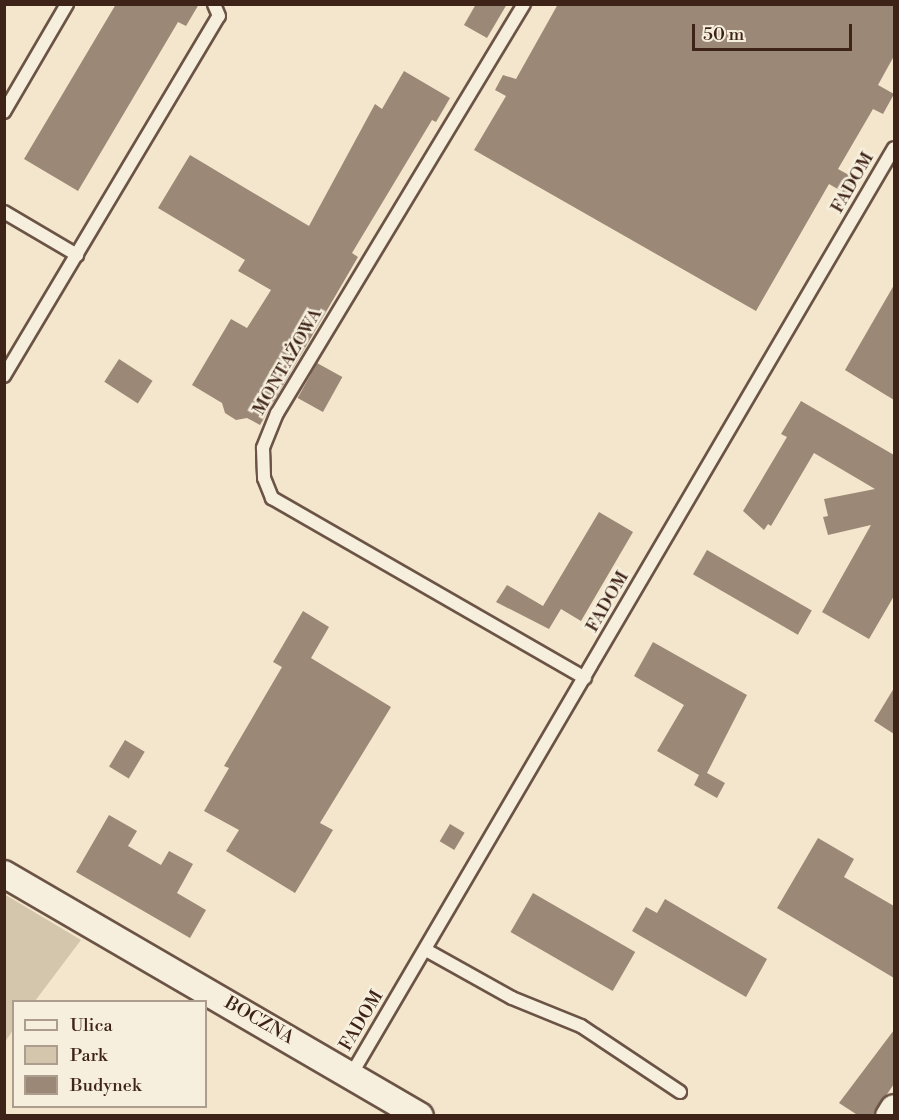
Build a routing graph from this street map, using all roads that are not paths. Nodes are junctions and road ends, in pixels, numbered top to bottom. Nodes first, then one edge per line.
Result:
1 (67, 4) edge
2 (214, 4) edge
3 (524, 4) edge
4 (4, 112) edge
5 (894, 148) edge
6 (4, 212) edge
7 (77, 255) junction
8 (4, 376) edge
9 (585, 678) junction
10 (4, 874) edge
11 (426, 950) junction
12 (351, 1075) junction
13 (680, 1092) dead end
14 (894, 1108) edge
15 (420, 1116) edge
16 (889, 1116) edge

1 - 4 lane
2 - 7 lane
3 - 9 lane, MONTAŻOWA
5 - 9 lane, FADOM
6 - 7 lane
7 - 8 lane
9 - 11 lane, FADOM
10 - 12 street, BOCZNA
11 - 12 lane, FADOM
11 - 13 lane
12 - 15 street, BOCZNA
14 - 16 street

